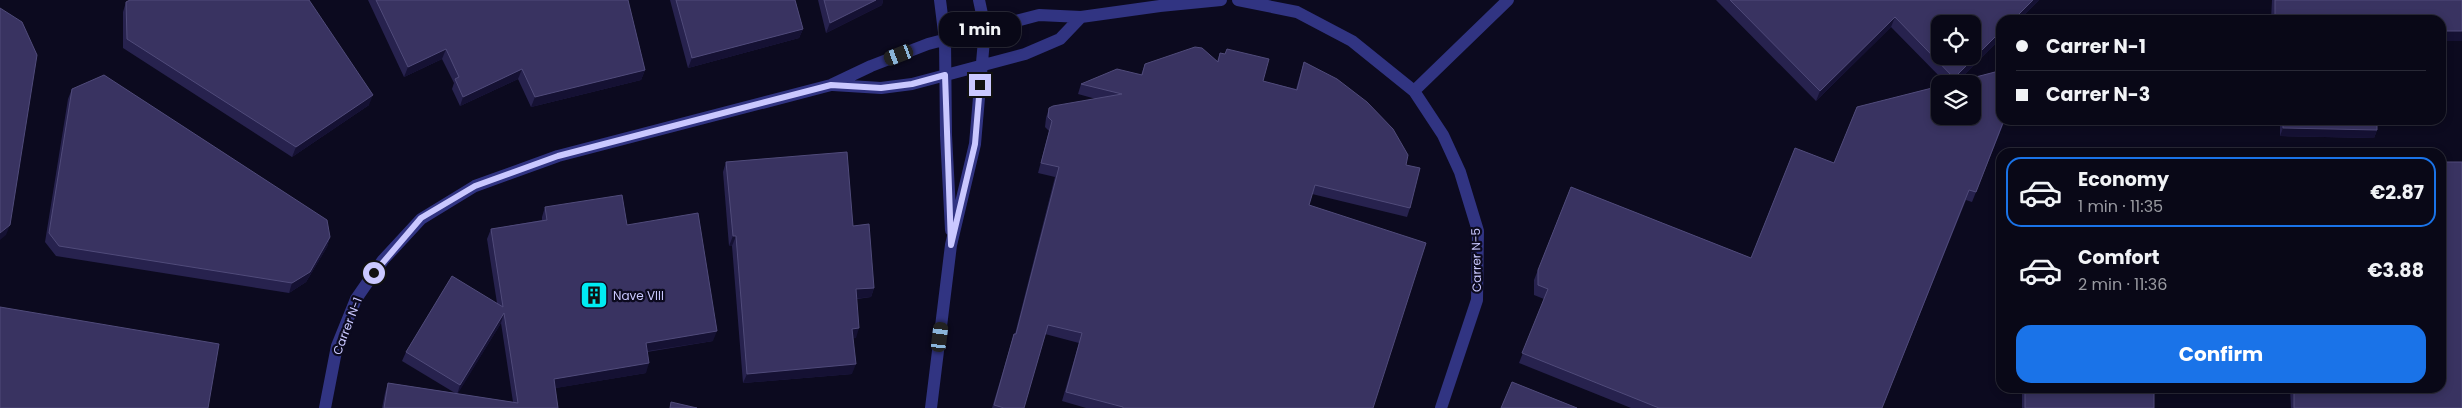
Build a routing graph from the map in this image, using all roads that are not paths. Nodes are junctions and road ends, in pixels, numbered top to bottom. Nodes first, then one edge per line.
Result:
1 (940, 0) edge
2 (979, 0) edge
3 (1221, 0) edge
4 (1238, 0) edge
5 (1508, 0) edge
6 (1081, 17) junction
7 (986, 28) junction
8 (945, 40) junction
9 (982, 65) junction
10 (945, 75) junction
11 (831, 85) junction
12 (1414, 91) junction
13 (951, 245) junction
14 (325, 408) edge
15 (931, 408) edge
16 (1441, 408) edge

1 - 8 street
2 - 7 street
3 - 6 street
4 - 12 street, Carrer N-5
5 - 12 street
6 - 7 street, Carrer N-1
6 - 9 street, Carrer N-1
7 - 8 street, Carrer N-1
7 - 9 street
8 - 10 street
8 - 11 street, Carrer N-1
9 - 10 street, Carrer N-1
9 - 13 street
10 - 11 street, Carrer N-1
10 - 13 street
11 - 14 street, Carrer N-1
12 - 16 street, Carrer N-5
13 - 15 street

